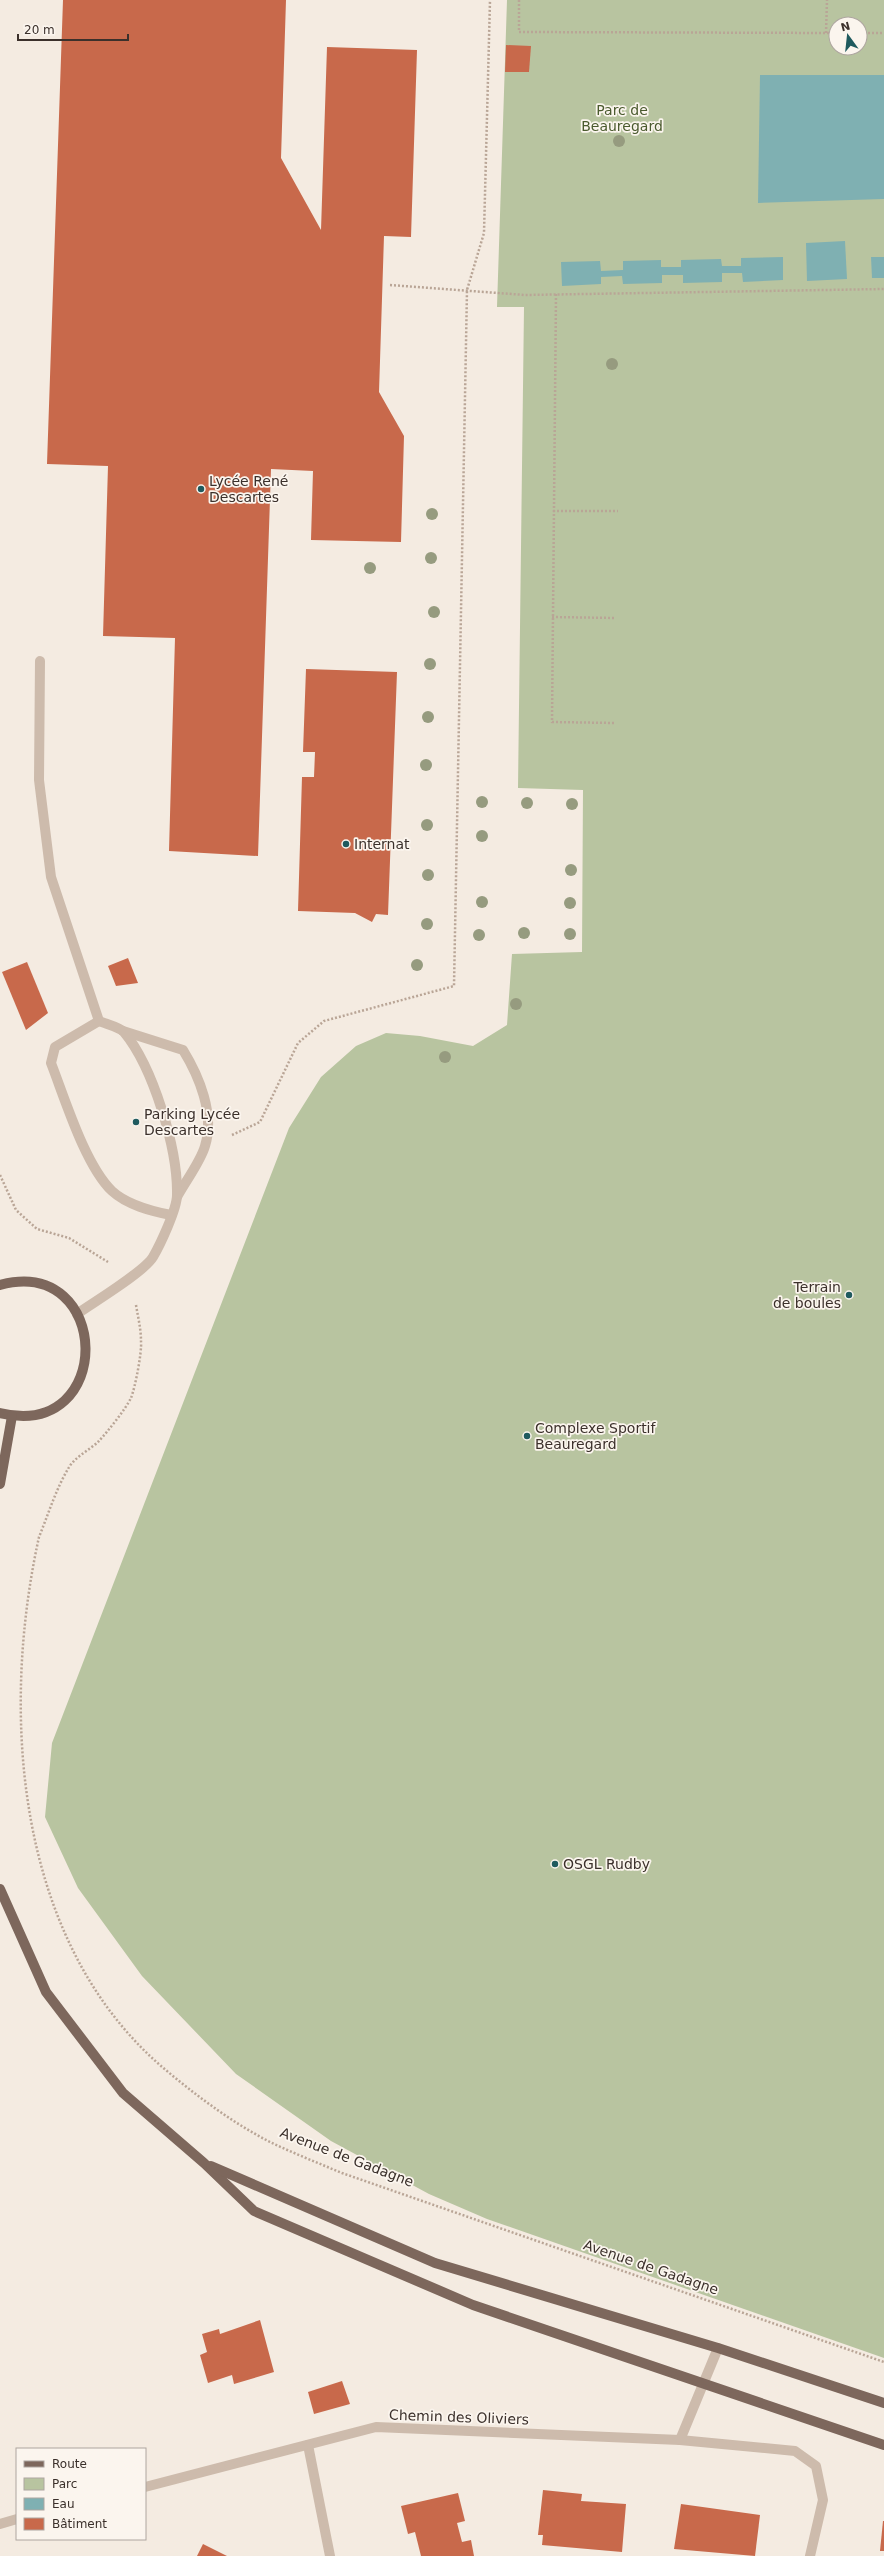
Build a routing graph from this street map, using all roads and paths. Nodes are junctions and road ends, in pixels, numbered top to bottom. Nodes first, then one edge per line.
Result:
1 (490, 0) edge
2 (520, 0) edge
3 (827, 0) edge
4 (826, 33) joint
5 (868, 33) edge
6 (884, 33) edge
7 (390, 285) dead end
8 (884, 289) edge
9 (467, 290) junction
10 (556, 294) junction
11 (553, 511) junction
12 (618, 511) dead end
13 (552, 617) junction
14 (616, 618) dead end
15 (40, 661) dead end
16 (615, 723) dead end
17 (99, 1021) junction
18 (123, 1031) junction
19 (206, 1146) junction
20 (0, 1175) edge
21 (177, 1197) junction
22 (171, 1216) junction
23 (124, 1282) junction
24 (0, 1285) edge
25 (77, 1314) junction
26 (0, 1413) edge
27 (12, 1416) junction
28 (0, 1484) edge
29 (27, 1576) dead end
30 (0, 1889) edge
31 (55, 1919) dead end
32 (204, 2163) junction
33 (718, 2348) junction
34 (884, 2362) edge
35 (703, 2382) junction
36 (884, 2403) edge
37 (680, 2440) junction
38 (308, 2445) junction
39 (884, 2445) edge
40 (146, 2487) edge
41 (16, 2520) edge
42 (0, 2524) edge
43 (330, 2556) edge
44 (810, 2556) edge

1 - 9 path
2 - 4 path
3 - 4 path
5 - 6 path
7 - 9 path
8 - 10 path
9 - 10 path
9 - 19 path
10 - 11 path
11 - 12 path
11 - 13 path
13 - 14 path
13 - 16 path
15 - 17 street
17 - 18 street
17 - 22 street
18 - 19 street
18 - 21 street
19 - 21 street
20 - 23 path
21 - 22 street
22 - 23 street
23 - 25 street
23 - 29 path
24 - 25 main road
25 - 27 main road
26 - 27 main road
27 - 28 main road
30 - 32 main road
31 - 34 path, Avenue de Gadagne
32 - 33 main road
32 - 35 main road
33 - 35 street
33 - 36 main road
35 - 37 street
35 - 39 main road
37 - 38 street, Chemin des Oliviers
37 - 44 street, Chemin des Oliviers
38 - 40 street, Chemin des Oliviers
38 - 43 street
41 - 42 street

